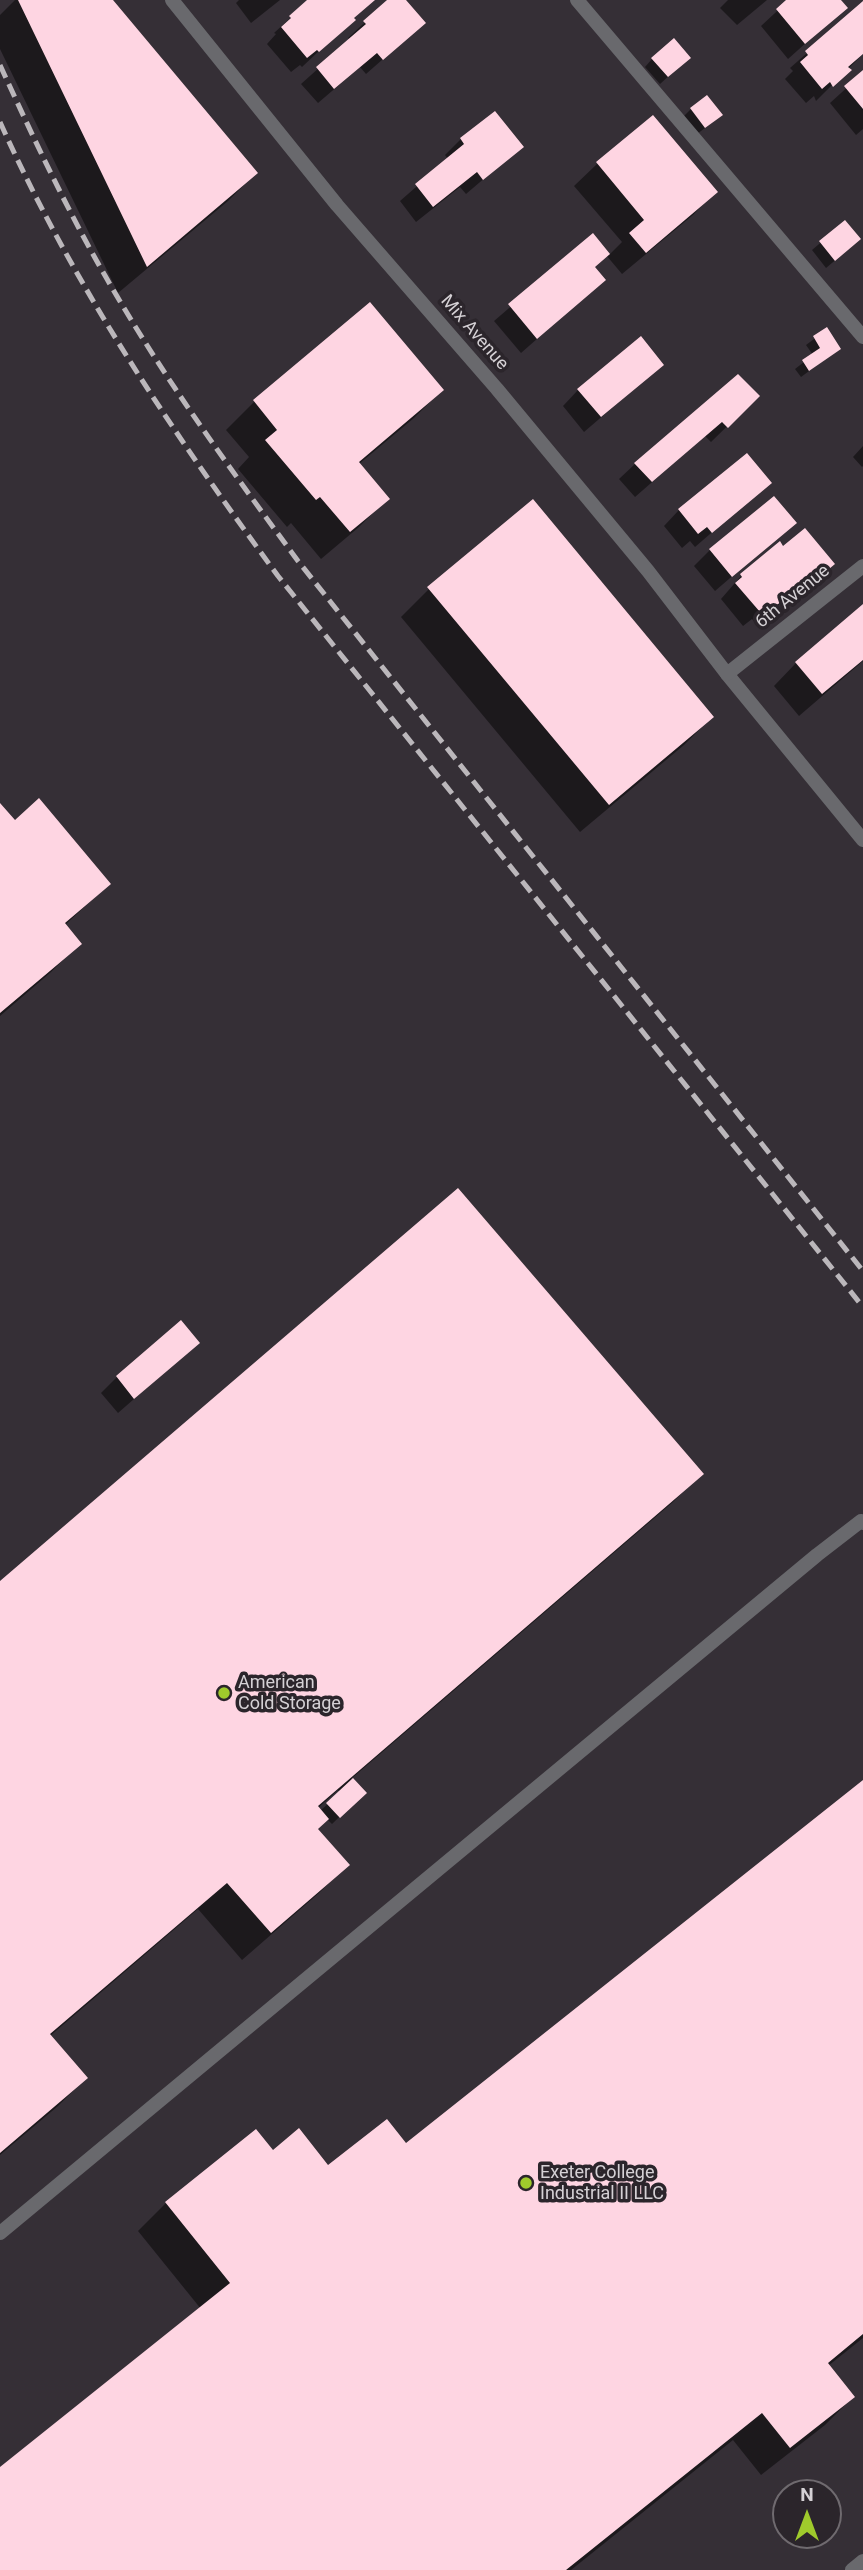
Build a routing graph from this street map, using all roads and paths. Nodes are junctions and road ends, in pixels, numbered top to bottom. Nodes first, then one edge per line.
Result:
1 (172, 0) edge
2 (577, 0) edge
3 (863, 337) edge
4 (863, 566) edge
5 (727, 674) junction
6 (863, 840) edge
7 (863, 1523) edge
8 (0, 2233) edge
9 (863, 2561) edge
10 (852, 2570) edge

1 - 5 street, Mix Avenue
2 - 3 street
4 - 5 street, 6th Avenue
5 - 6 street, Mix Avenue
7 - 8 street
9 - 10 street

